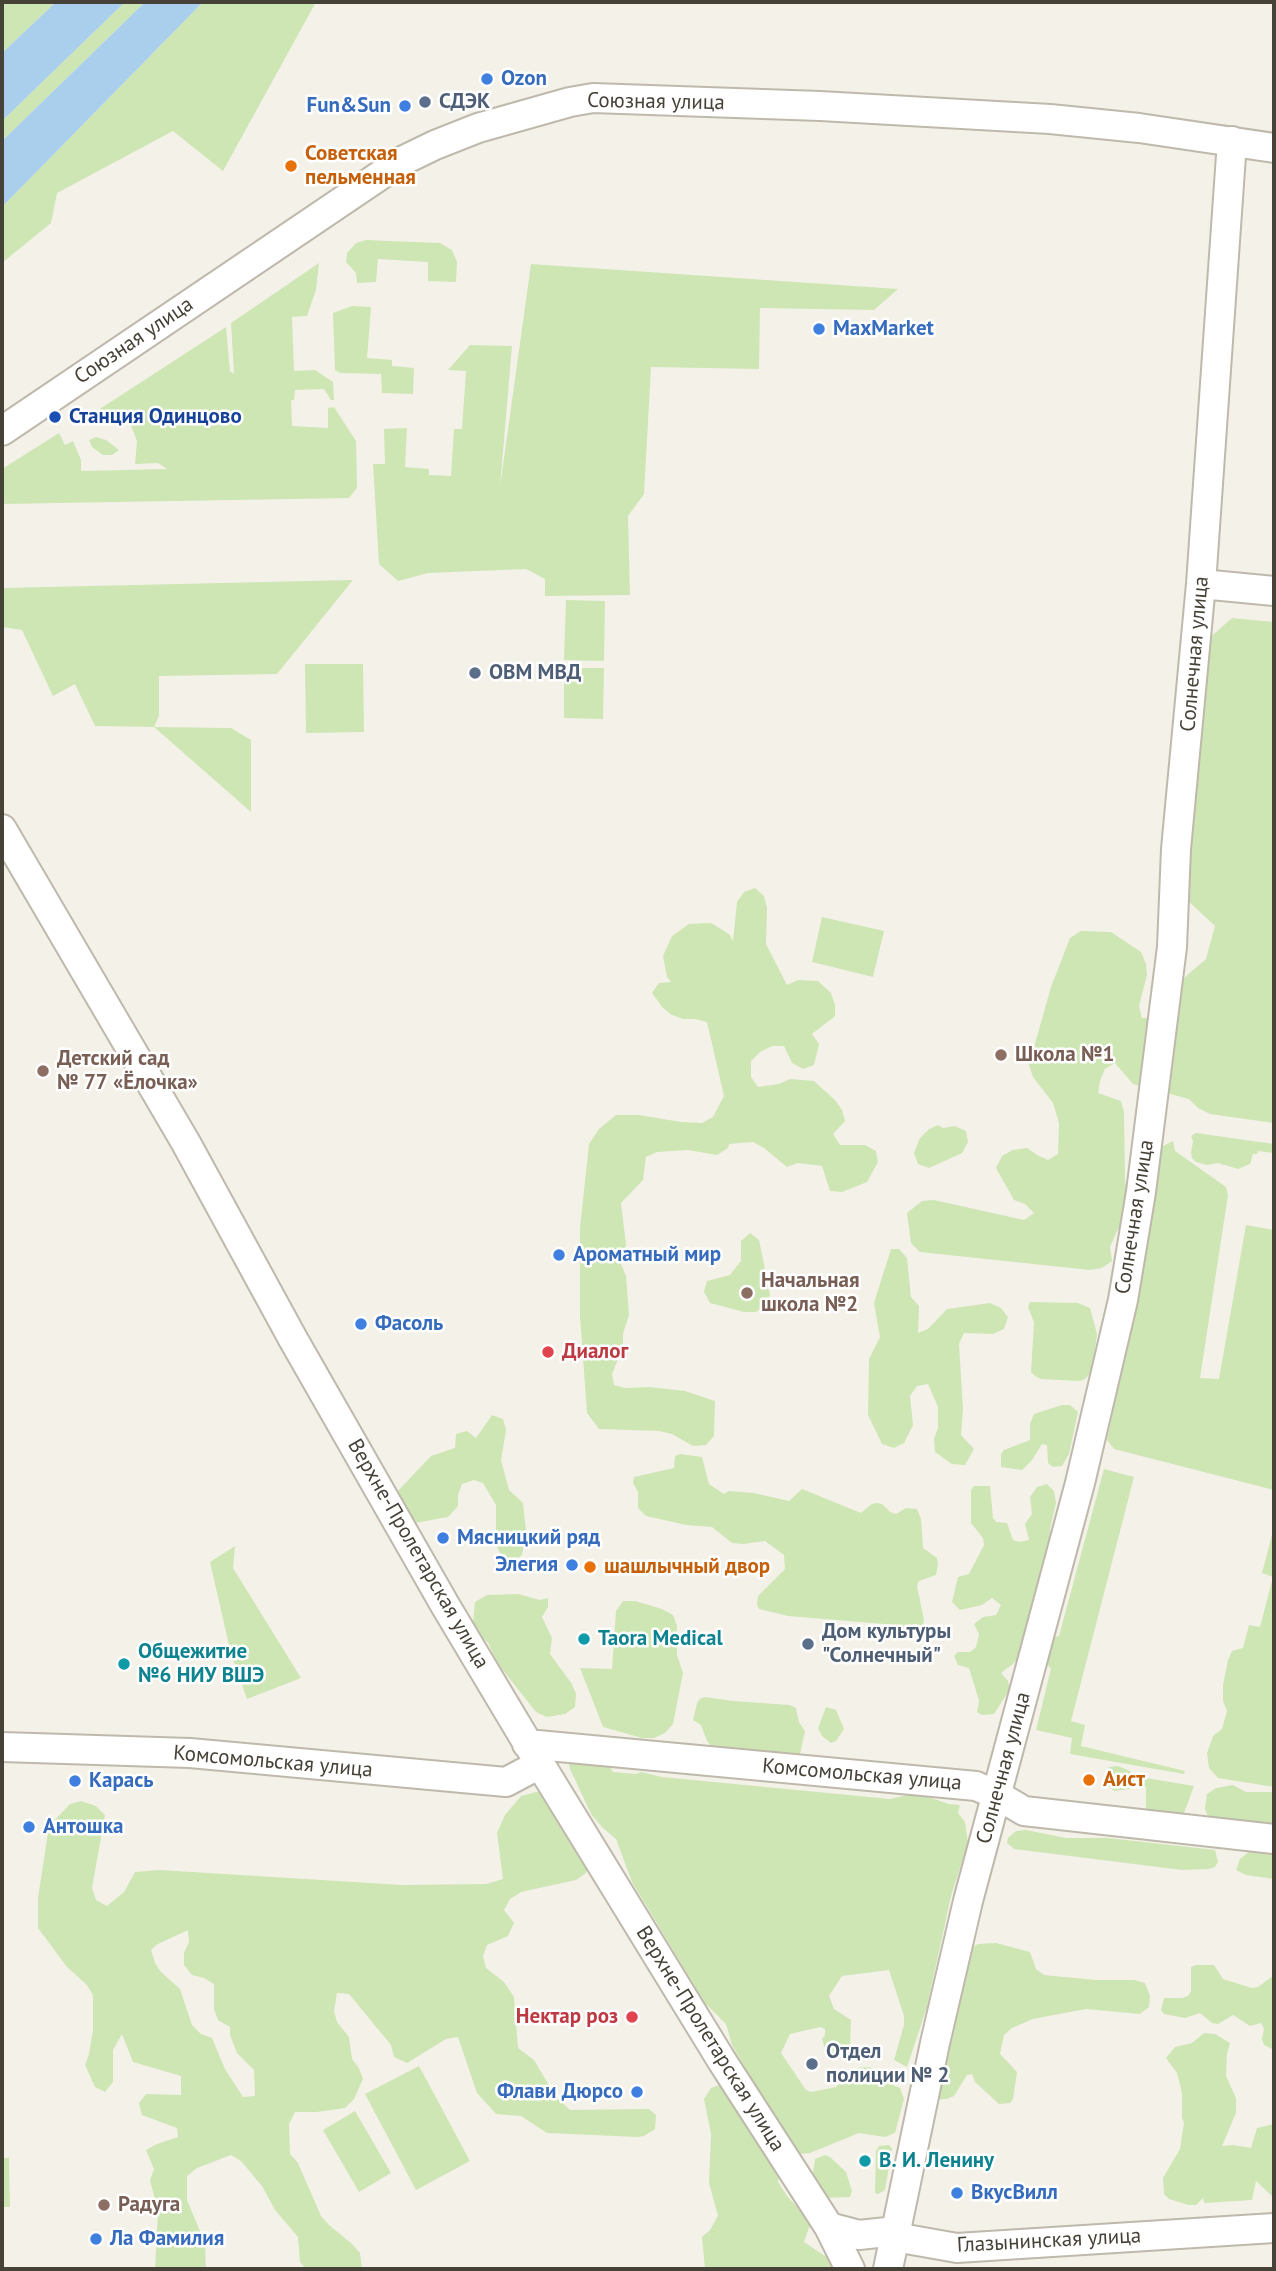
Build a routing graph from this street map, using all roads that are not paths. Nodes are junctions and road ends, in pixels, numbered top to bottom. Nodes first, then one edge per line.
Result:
1 (1232, 141) junction
2 (1274, 148) edge
3 (2, 431) edge
4 (1202, 584) junction
5 (1274, 591) edge
6 (2, 829) edge
7 (2, 1747) edge
8 (533, 1754) junction
9 (997, 1795) junction
10 (1274, 1839) edge
11 (829, 2227) junction
12 (1274, 2228) edge
13 (896, 2231) junction
14 (850, 2269) edge
15 (888, 2269) edge

1 - 2 street, Союзная улица
1 - 3 street, Союзная улица
1 - 4 street, Солнечная улица
4 - 5 street
4 - 9 street, Солнечная улица
6 - 8 street, Верхне-Пролетарская улица
7 - 8 street, Комсомольская улица
8 - 9 street, Комсомольская улица
8 - 11 street, Верхне-Пролетарская улица
9 - 10 street, Комсомольская улица
9 - 13 street, Солнечная улица
11 - 13 street, Глазынинская улица
11 - 14 street, Верхне-Пролетарская улица
12 - 13 street, Глазынинская улица
13 - 15 street, Солнечная улица

